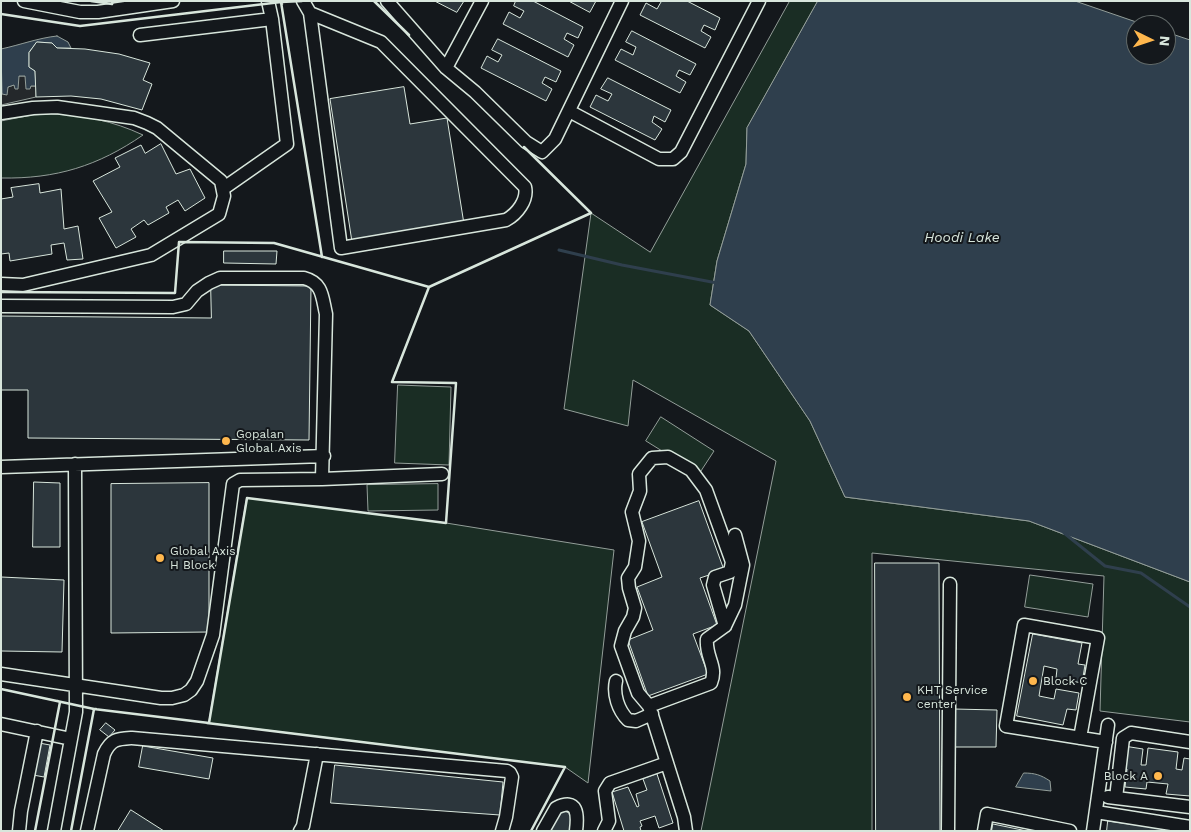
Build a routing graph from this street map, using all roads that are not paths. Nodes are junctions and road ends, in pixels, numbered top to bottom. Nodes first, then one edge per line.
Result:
1 (24, 1) edge
2 (84, 1) edge
3 (173, 1) edge
4 (268, 1) edge
5 (303, 1) edge
6 (387, 1) edge
7 (482, 1) edge
8 (622, 1) edge
9 (759, 1) edge
10 (99, 6) edge
11 (75, 11) junction
12 (310, 13) junction
13 (272, 19) junction
14 (140, 35) dead end
15 (446, 68) junction
16 (569, 111) junction
17 (1, 113) edge
18 (224, 188) junction
19 (1, 284) edge
20 (1, 306) edge
21 (324, 456) junction
22 (75, 464) junction
23 (1, 467) edge
24 (442, 474) dead end
25 (322, 479) junction
26 (734, 535) dead end
27 (950, 584) dead end
28 (725, 626) junction
29 (1, 674) edge
30 (616, 680) dead end
31 (75, 684) junction
32 (650, 710) junction
33 (1, 724) edge
34 (1108, 725) dead end
35 (37, 731) junction
36 (1080, 738) junction
37 (71, 739) junction
38 (1106, 742) junction
39 (1190, 742) edge
40 (317, 754) junction
41 (667, 763) junction
42 (1098, 795) junction
43 (1116, 798) junction
44 (1190, 807) edge
45 (1096, 812) junction
46 (1190, 827) edge
47 (685, 830) edge
48 (19, 831) edge
49 (54, 831) edge
50 (87, 831) edge
51 (300, 831) edge
52 (502, 831) edge
53 (543, 831) edge
54 (576, 831) edge
55 (604, 831) edge
56 (948, 831) edge
57 (984, 831) edge
58 (1070, 831) edge
59 (1094, 831) edge
60 (1188, 831) edge

1 - 11 street
2 - 11 street
3 - 10 street
4 - 13 street
5 - 12 street
6 - 15 street
7 - 15 street
8 - 16 street
9 - 16 street
10 - 11 street
12 - 12 street
13 - 14 street
13 - 18 street
15 - 16 street
17 - 18 street
18 - 19 street
20 - 21 street
21 - 22 street
21 - 25 street
22 - 23 street
22 - 31 street
24 - 25 street
25 - 31 street
26 - 28 street
27 - 56 street
28 - 32 street
28 - 32 street
29 - 31 street
30 - 32 street
31 - 37 street
32 - 41 street
33 - 35 street
34 - 38 street
35 - 37 street
35 - 48 street
36 - 36 street
36 - 38 street
37 - 49 street
38 - 42 street
39 - 43 street
40 - 50 street
40 - 51 street
40 - 52 street
41 - 47 street
41 - 55 street
42 - 43 street
42 - 45 street
43 - 44 street
45 - 46 street
45 - 59 street
46 - 60 street
53 - 54 street
57 - 58 street

